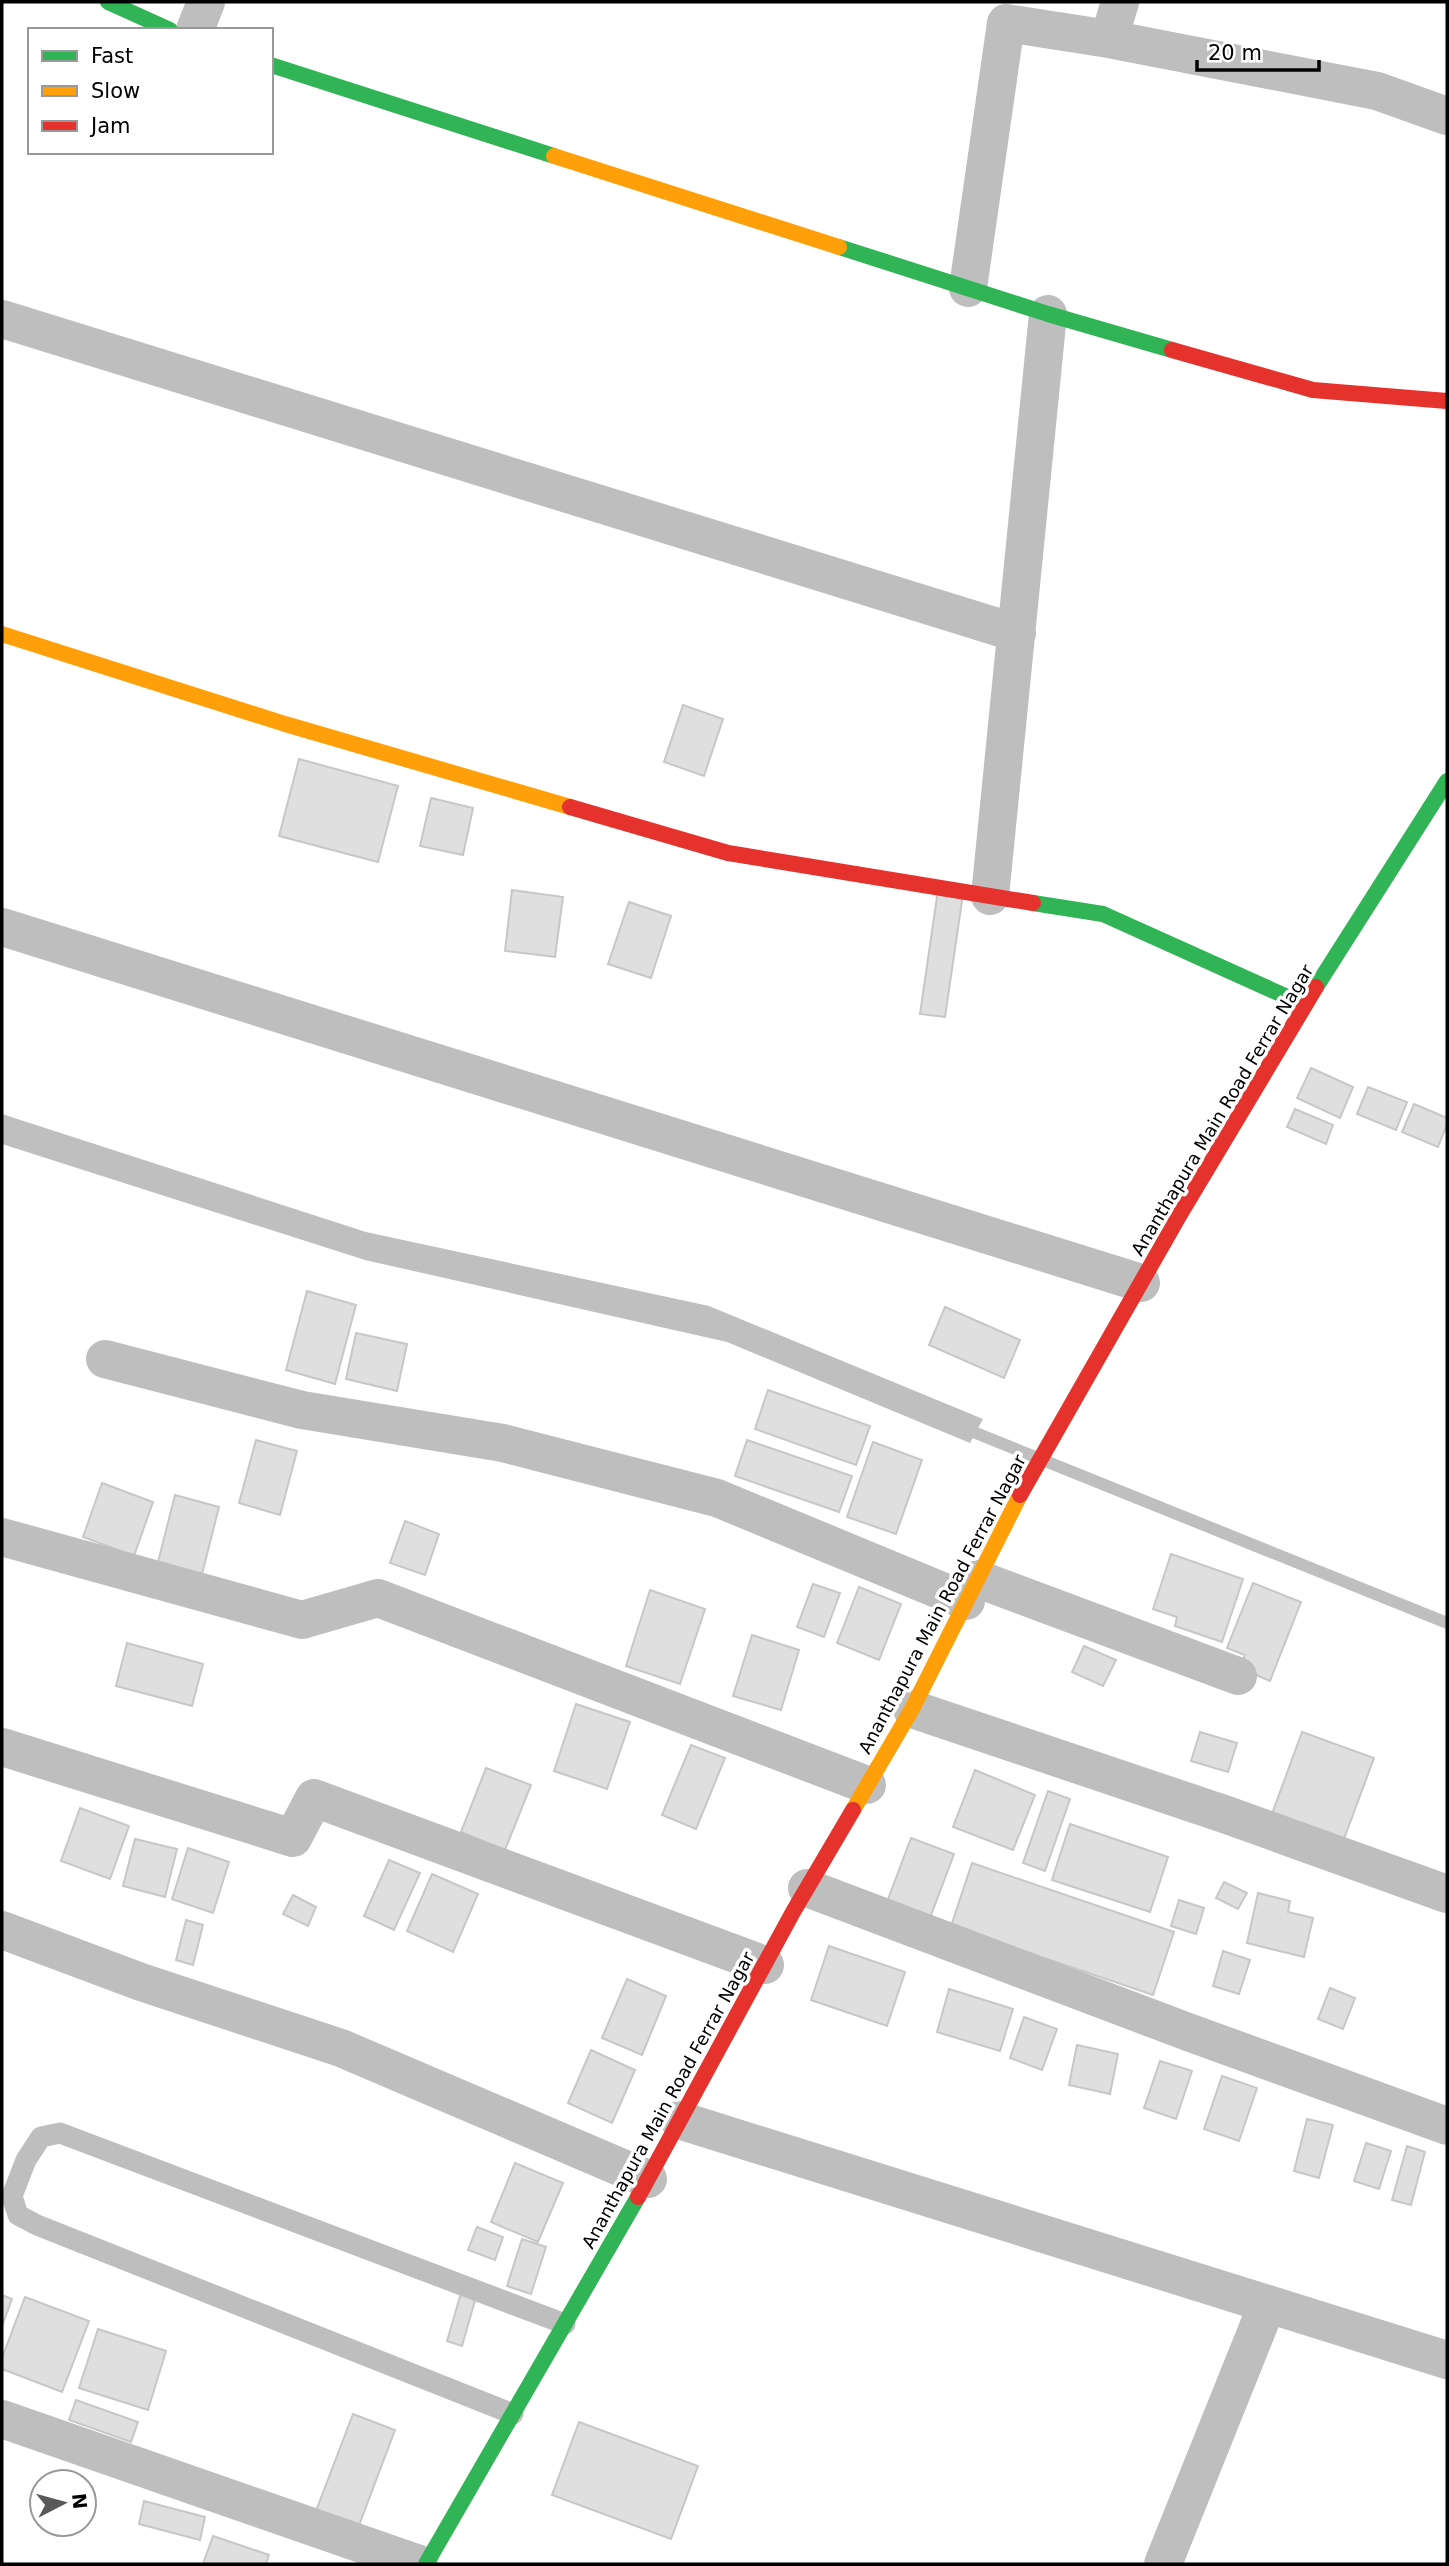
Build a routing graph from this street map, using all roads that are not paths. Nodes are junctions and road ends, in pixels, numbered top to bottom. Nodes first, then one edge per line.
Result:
1 (108, 2) edge
2 (206, 2) edge
3 (1120, 2) edge
4 (166, 28) edge
5 (196, 28) edge
6 (1109, 39) junction
7 (273, 66) edge
8 (1447, 116) edge
9 (968, 288) junction
10 (1048, 314) junction
11 (2, 319) edge
12 (1447, 401) edge
13 (1017, 633) junction
14 (2, 634) edge
15 (1447, 781) edge
16 (990, 896) junction
17 (2, 928) edge
18 (1305, 1005) junction
19 (1141, 1283) junction
20 (105, 1359) dead end
21 (2, 1537) edge
22 (972, 1590) junction
23 (1238, 1676) dead end
24 (912, 1709) junction
25 (2, 1747) edge
26 (867, 1785) junction
27 (807, 1888) junction
28 (1447, 1894) edge
29 (2, 1930) edge
30 (765, 1965) junction
31 (679, 2120) junction
32 (1447, 2126) edge
33 (648, 2179) junction
34 (1267, 2305) junction
35 (565, 2323) junction
36 (1447, 2360) edge
37 (513, 2414) junction
38 (2, 2419) edge
39 (419, 2564) edge
40 (426, 2564) edge
41 (1163, 2564) edge

1 - 4 street
2 - 5 street
3 - 6 street
6 - 8 street
6 - 9 street
7 - 9 street
9 - 10 street
10 - 12 street
10 - 13 street
11 - 13 street
13 - 16 street
14 - 16 street
15 - 18 street, Ananthapura Main Road Ferrar Nagar
16 - 18 street
17 - 19 street
18 - 19 street, Ananthapura Main Road Ferrar Nagar
19 - 22 street, Ananthapura Main Road Ferrar Nagar
20 - 22 street
21 - 26 street
22 - 23 street
22 - 24 street, Ananthapura Main Road Ferrar Nagar
24 - 26 street, Ananthapura Main Road Ferrar Nagar
24 - 28 street
25 - 30 street
26 - 27 street, Ananthapura Main Road Ferrar Nagar
27 - 30 street, Ananthapura Main Road Ferrar Nagar
27 - 32 street
29 - 33 street
30 - 31 street, Ananthapura Main Road Ferrar Nagar
31 - 33 street, Ananthapura Main Road Ferrar Nagar
31 - 34 street
33 - 35 street, Ananthapura Main Road Ferrar Nagar
34 - 36 street
34 - 41 street
35 - 37 street, Ananthapura Main Road Ferrar Nagar
35 - 37 lane
37 - 40 street, Ananthapura Main Road Ferrar Nagar
38 - 39 street

